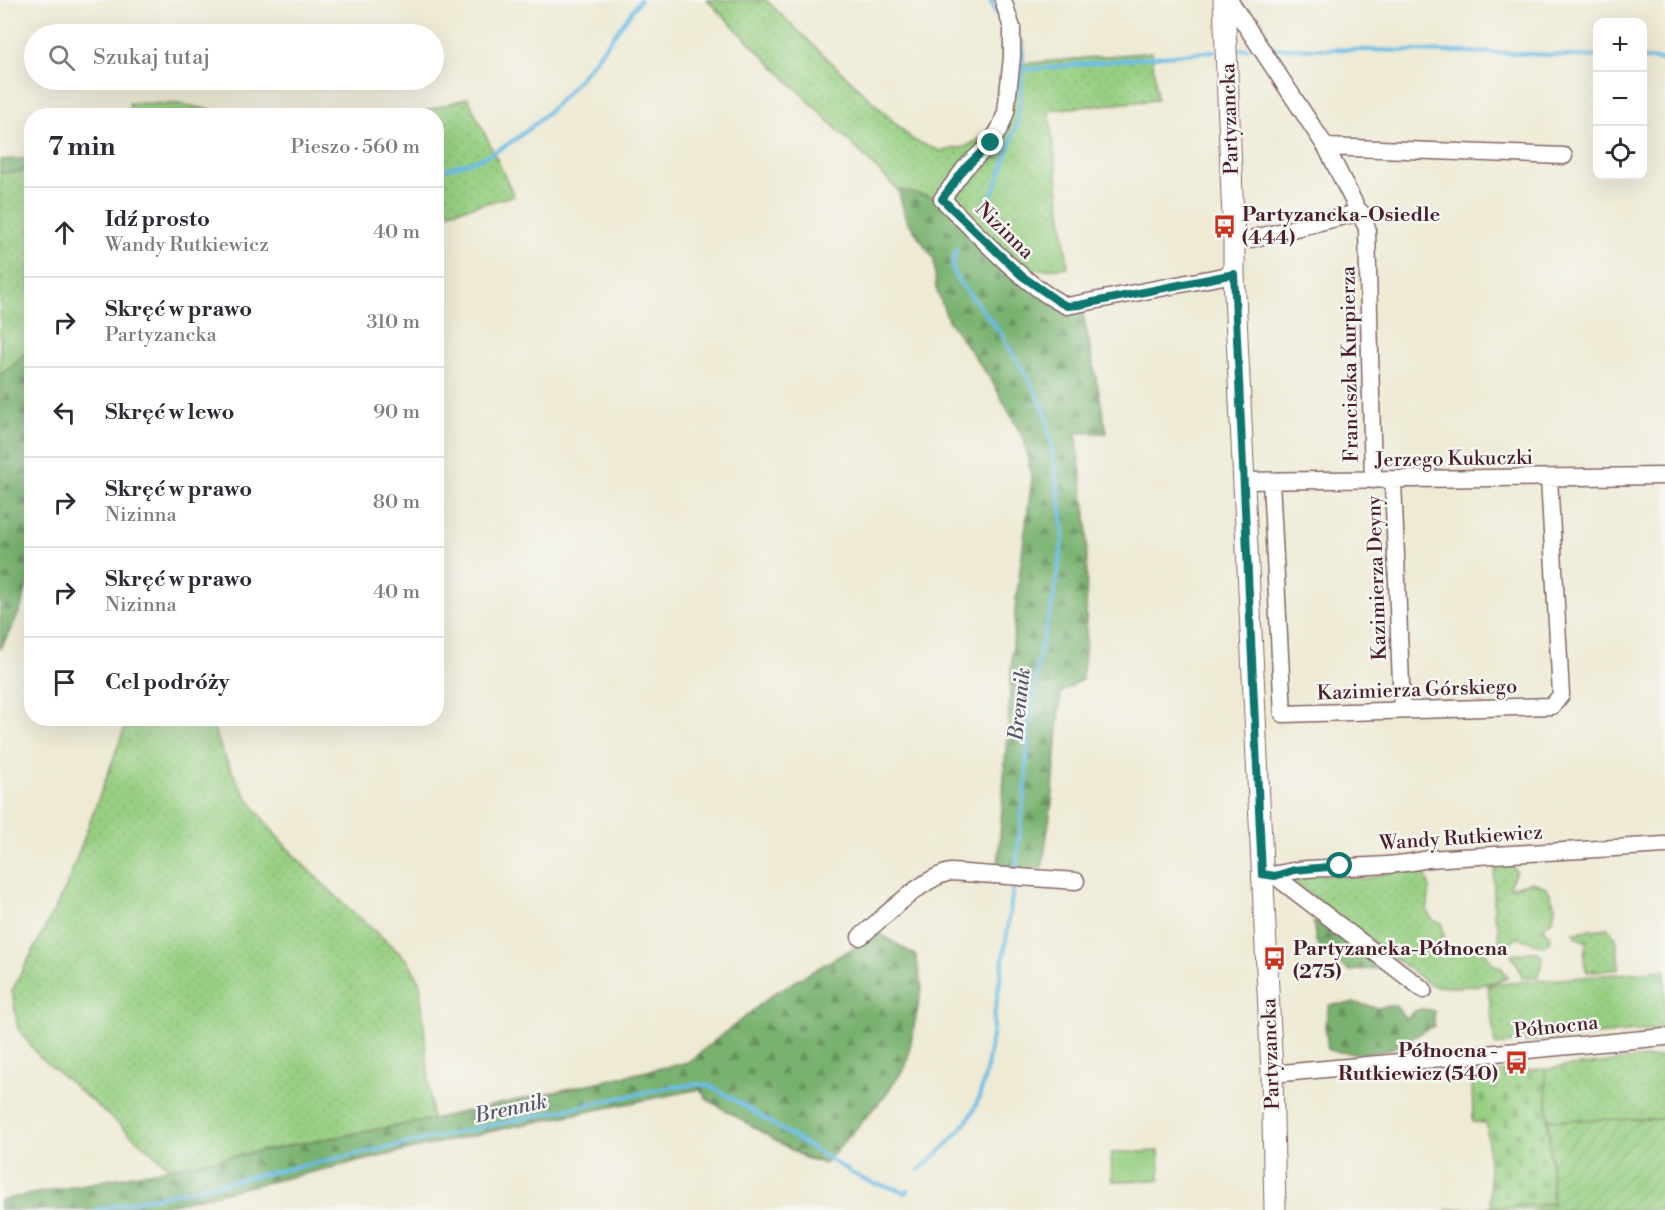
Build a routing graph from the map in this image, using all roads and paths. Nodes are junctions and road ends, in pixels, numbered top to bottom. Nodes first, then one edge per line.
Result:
1 (1003, 0) edge
2 (1224, 0) edge
3 (1229, 0) edge
4 (1326, 147) junction
5 (1564, 156) dead end
6 (1360, 212) junction
7 (1234, 243) junction
8 (1234, 274) junction
9 (1665, 476) edge
10 (1549, 478) junction
11 (1373, 480) junction
12 (1393, 480) junction
13 (1243, 481) junction
14 (1271, 481) junction
15 (1402, 710) junction
16 (1665, 845) edge
17 (1268, 875) junction
18 (1076, 881) dead end
19 (860, 937) dead end
20 (1424, 990) dead end
21 (1665, 1037) edge
22 (1272, 1074) junction
23 (1275, 1210) edge

1 - 8 street, Nizinna
2 - 7 main road, Partyzancka
3 - 4 street, Franciszka Kurpierza
4 - 5 street
4 - 6 street, Franciszka Kurpierza
6 - 7 street
6 - 11 street, Franciszka Kurpierza
7 - 8 main road, Partyzancka
8 - 13 main road, Partyzancka
9 - 10 street, Jerzego Kukuczki
10 - 12 street, Jerzego Kukuczki
10 - 15 street, Kazimierza Górskiego
11 - 12 street, Jerzego Kukuczki
11 - 14 street, Jerzego Kukuczki
12 - 15 street, Kazimierza Deyny
13 - 14 street, Jerzego Kukuczki
13 - 17 main road, Partyzancka
14 - 15 street, Kazimierza Górskiego
16 - 17 street, Wandy Rutkiewicz
17 - 20 street
17 - 22 main road, Partyzancka
18 - 19 street
21 - 22 street, Północna
22 - 23 main road, Partyzancka

